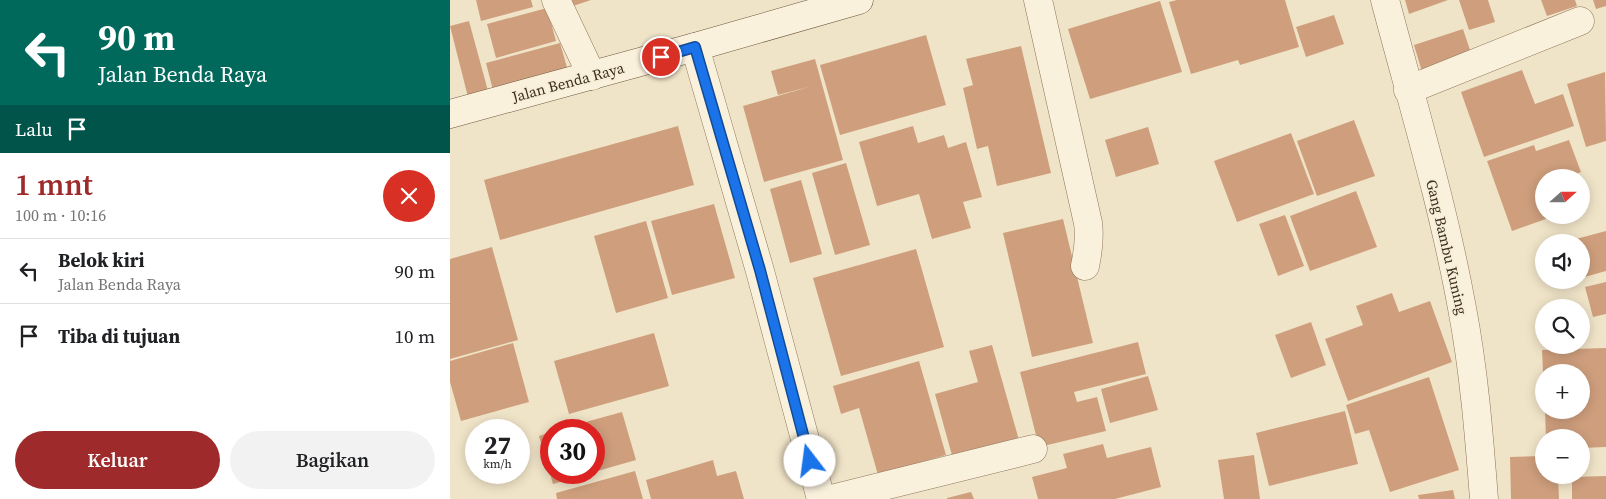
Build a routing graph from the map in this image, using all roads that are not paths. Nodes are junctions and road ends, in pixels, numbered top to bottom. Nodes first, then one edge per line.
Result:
1 (556, 0) edge
2 (859, 0) edge
3 (1038, 0) edge
4 (1385, 0) edge
5 (1580, 21) dead end
6 (695, 47) junction
7 (592, 76) junction
8 (1408, 90) junction
9 (450, 114) edge
10 (1085, 266) dead end
11 (1033, 449) dead end
12 (821, 499) edge
13 (831, 499) edge
14 (1484, 499) edge

1 - 7 street
2 - 6 street, Jalan Benda Raya
3 - 10 street
4 - 8 street, Gang Bambu Kuning
5 - 8 street
6 - 7 street, Jalan Benda Raya
6 - 12 street
7 - 9 street, Jalan Benda Raya
8 - 14 street, Gang Bambu Kuning
11 - 13 street

